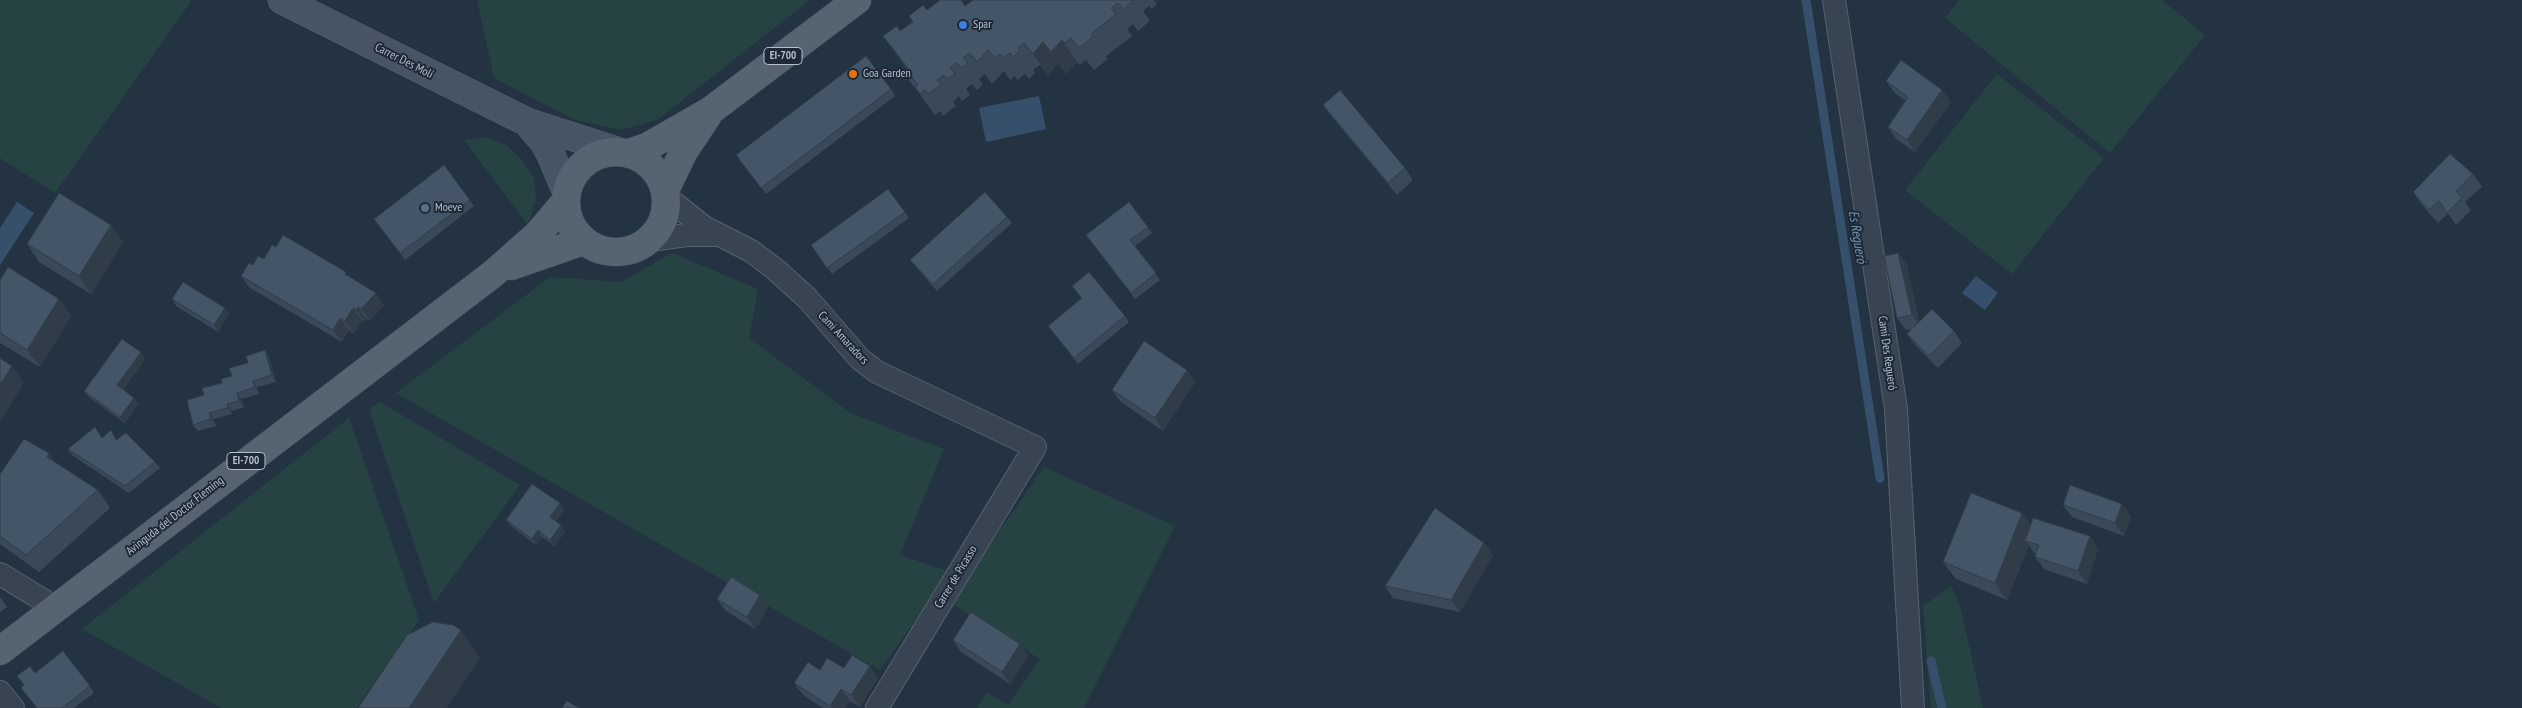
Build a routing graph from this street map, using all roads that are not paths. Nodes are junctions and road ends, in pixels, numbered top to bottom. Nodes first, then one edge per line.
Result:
1 (282, 0) edge
2 (856, 0) edge
3 (1834, 0) edge
4 (710, 111) junction
5 (527, 122) junction
6 (623, 152) junction
7 (665, 193) junction
8 (565, 197) junction
9 (718, 235) junction
10 (650, 240) junction
11 (583, 241) junction
12 (494, 273) junction
13 (1035, 447) joint
14 (0, 574) edge
15 (56, 608) junction
16 (0, 651) edge
17 (0, 692) edge
18 (13, 708) edge
19 (877, 708) edge
20 (1913, 708) edge

1 - 5 street, Carrer Des Molí
2 - 4 main road, Avinguda del Doctor Fleming / EI-700
3 - 20 street, Camí Des Regueró
4 - 6 main road, Avinguda del Doctor Fleming / EI-700
4 - 7 main road, Avinguda del Doctor Fleming / EI-700
5 - 6 street, Carrer Des Molí
5 - 8 street, Carrer Des Molí
6 - 7 main road
6 - 8 main road, Avinguda del Doctor Fleming / EI-700
7 - 9 street, Camí Amaradors
7 - 10 main road, Avinguda del Doctor Fleming / EI-700
8 - 11 main road
8 - 12 main road, Avinguda del Doctor Fleming / EI-700
9 - 10 street, Camí Amaradors
9 - 13 street, Camí Amaradors
10 - 11 main road
11 - 12 main road, Avinguda del Doctor Fleming / EI-700
12 - 15 main road, Avinguda del Doctor Fleming / EI-700
13 - 19 street, Carrer de Picasso
14 - 15 street
15 - 16 main road, Avinguda del Doctor Fleming / EI-700
17 - 18 street

